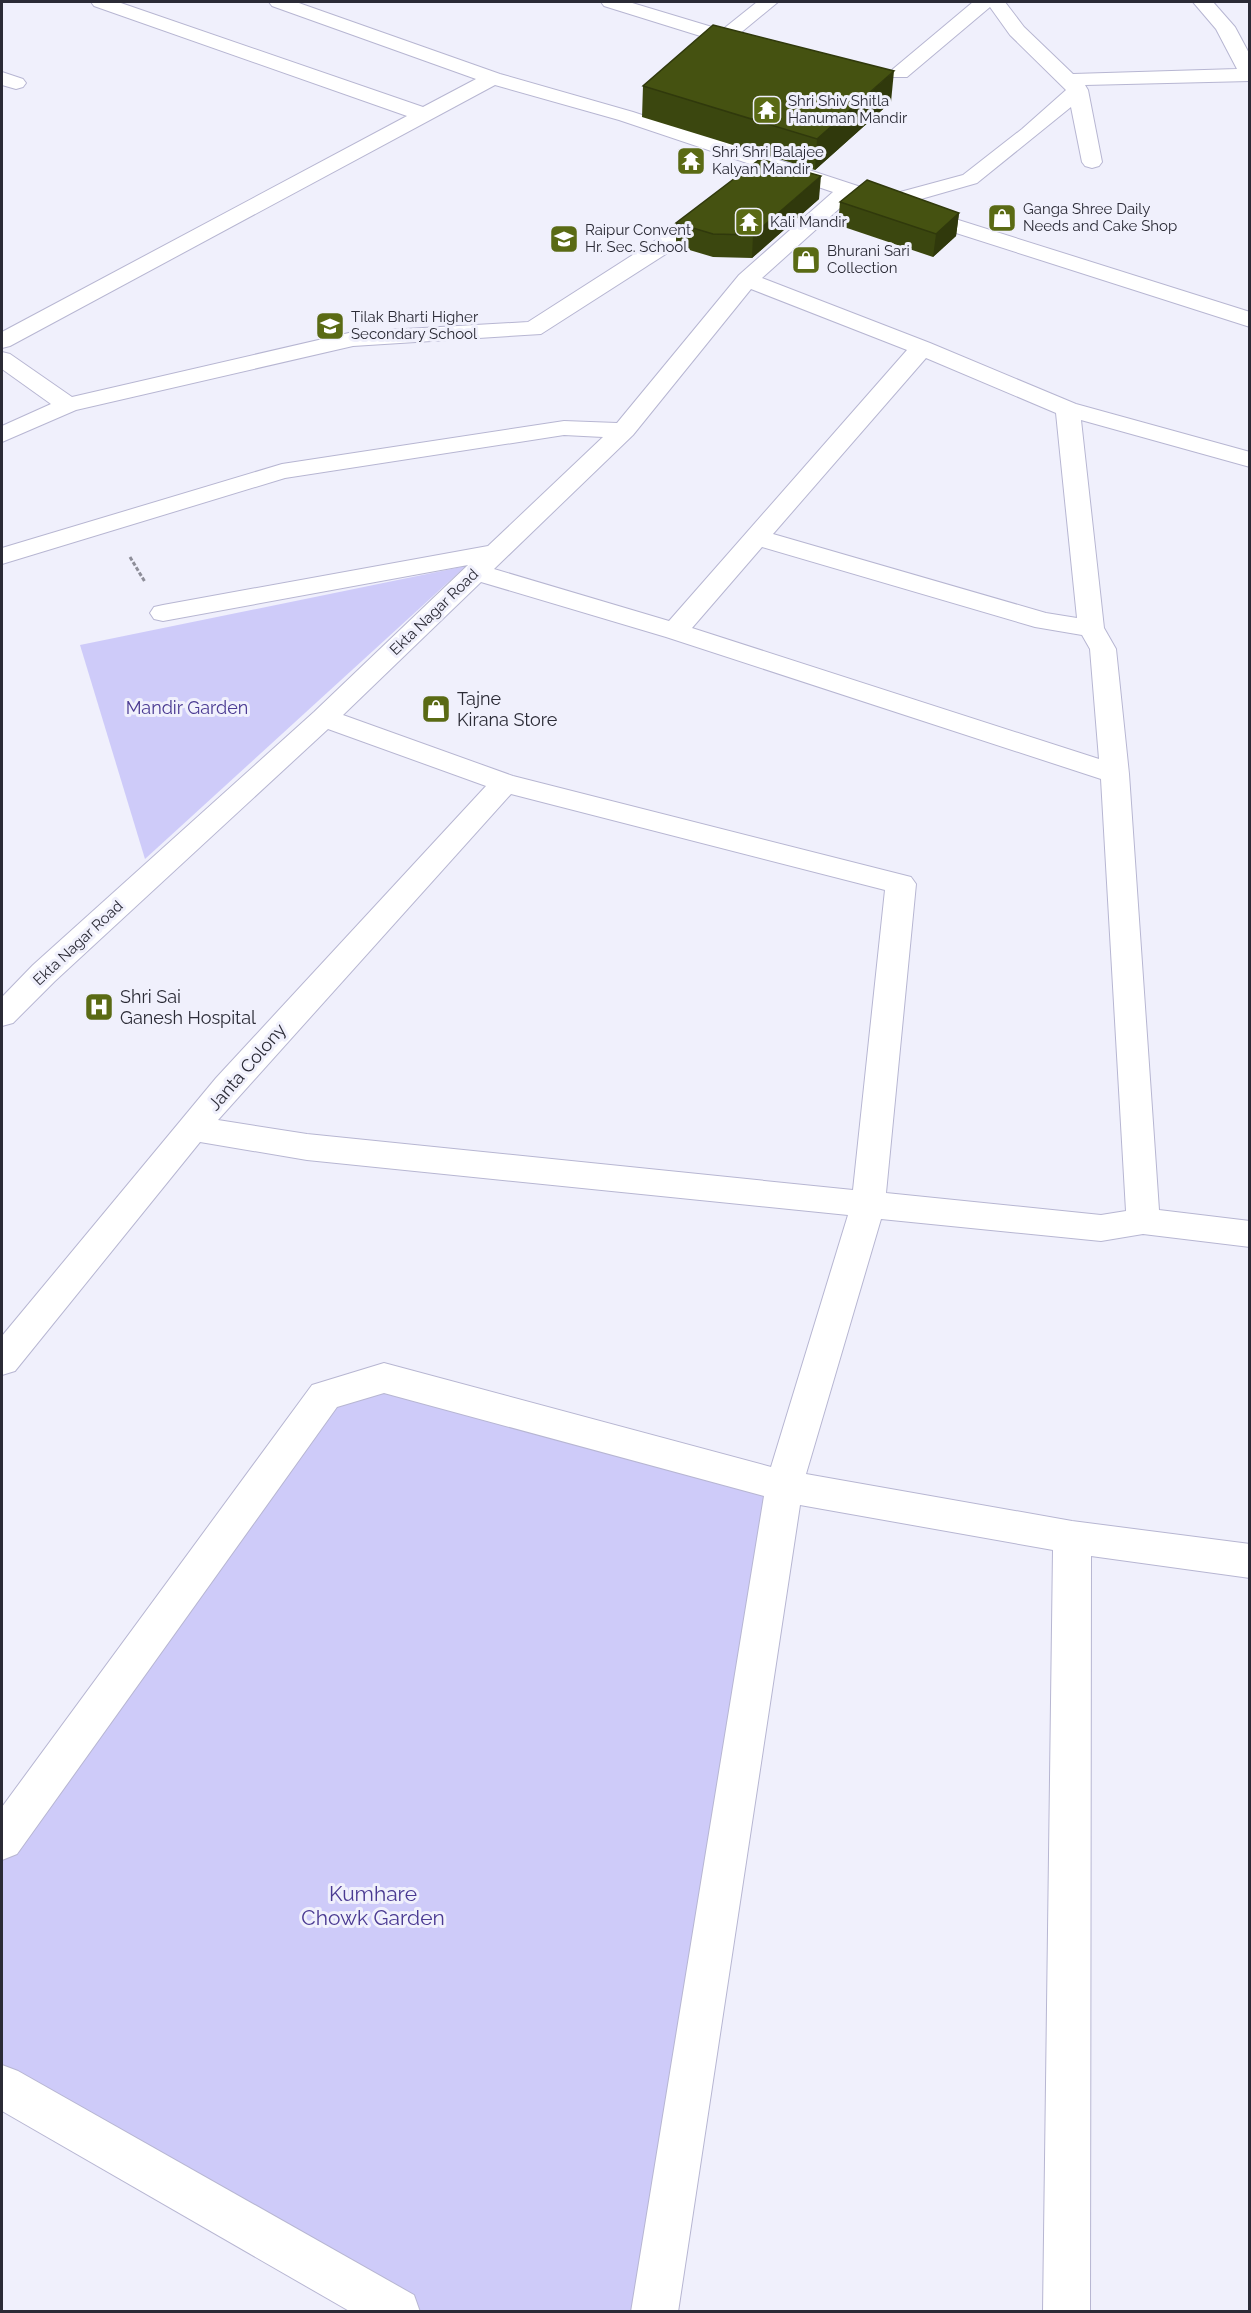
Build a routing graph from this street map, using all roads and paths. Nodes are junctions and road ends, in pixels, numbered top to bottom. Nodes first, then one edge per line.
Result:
1 (101, 2) edge
2 (279, 2) edge
3 (616, 2) edge
4 (768, 2) edge
5 (984, 2) edge
6 (996, 2) edge
7 (1203, 2) edge
8 (725, 37) junction
9 (680, 73) edge
10 (900, 73) dead end
11 (1249, 75) edge
12 (493, 78) junction
13 (1073, 85) junction
14 (644, 102) edge
15 (425, 115) junction
16 (626, 116) junction
17 (1092, 162) dead end
18 (847, 190) junction
19 (730, 198) edge
20 (886, 203) junction
21 (747, 280) junction
22 (1250, 320) edge
23 (2, 341) edge
24 (922, 348) junction
25 (2, 359) edge
26 (68, 405) junction
27 (1068, 409) junction
28 (624, 430) junction
29 (2, 435) edge
30 (1250, 460) edge
31 (111, 523) junction
32 (758, 538) junction
33 (497, 552) junction
34 (2, 556) edge
35 (475, 572) junction
36 (163, 614) joint
37 (1091, 628) junction
38 (675, 632) junction
39 (324, 718) junction
40 (1115, 774) junction
41 (505, 783) junction
42 (2, 1015) edge
43 (195, 1129) junction
44 (868, 1205) junction
45 (1143, 1221) junction
46 (1250, 1234) edge
47 (2, 1361) edge
48 (783, 1486) junction
49 (1072, 1536) junction
50 (1250, 1561) edge
51 (2, 1840) edge
52 (2, 2087) edge
53 (397, 2312) edge
54 (654, 2312) edge
55 (1066, 2312) edge

1 - 15 street
2 - 12 street
3 - 8 street
4 - 8 street
5 - 10 street
6 - 13 street
7 - 11 street
8 - 9 street
11 - 13 street
12 - 15 street
12 - 16 street
13 - 17 street
13 - 20 street
14 - 16 street
15 - 23 street
16 - 18 street
18 - 20 street
18 - 21 street, Ekta Nagar Road
19 - 26 street
20 - 22 street
21 - 24 street
21 - 28 street, Ekta Nagar Road
24 - 27 street
24 - 32 street
25 - 26 street
26 - 29 street
27 - 30 street
27 - 37 street
28 - 31 street
28 - 33 street, Ekta Nagar Road
31 - 34 street
31 - 36 path
32 - 37 street
32 - 38 street
33 - 35 street, Ekta Nagar Road
33 - 36 street
35 - 38 street
35 - 39 street, Ekta Nagar Road
37 - 40 street
38 - 40 street
39 - 41 street
39 - 42 street, Ekta Nagar Road
40 - 45 street
41 - 43 street, Janta Colony
41 - 44 street
43 - 44 street
43 - 47 street, Janta Colony
44 - 45 street
44 - 48 street
45 - 46 street
48 - 49 street
48 - 51 street
48 - 54 street
49 - 50 street
49 - 55 street
52 - 53 street

